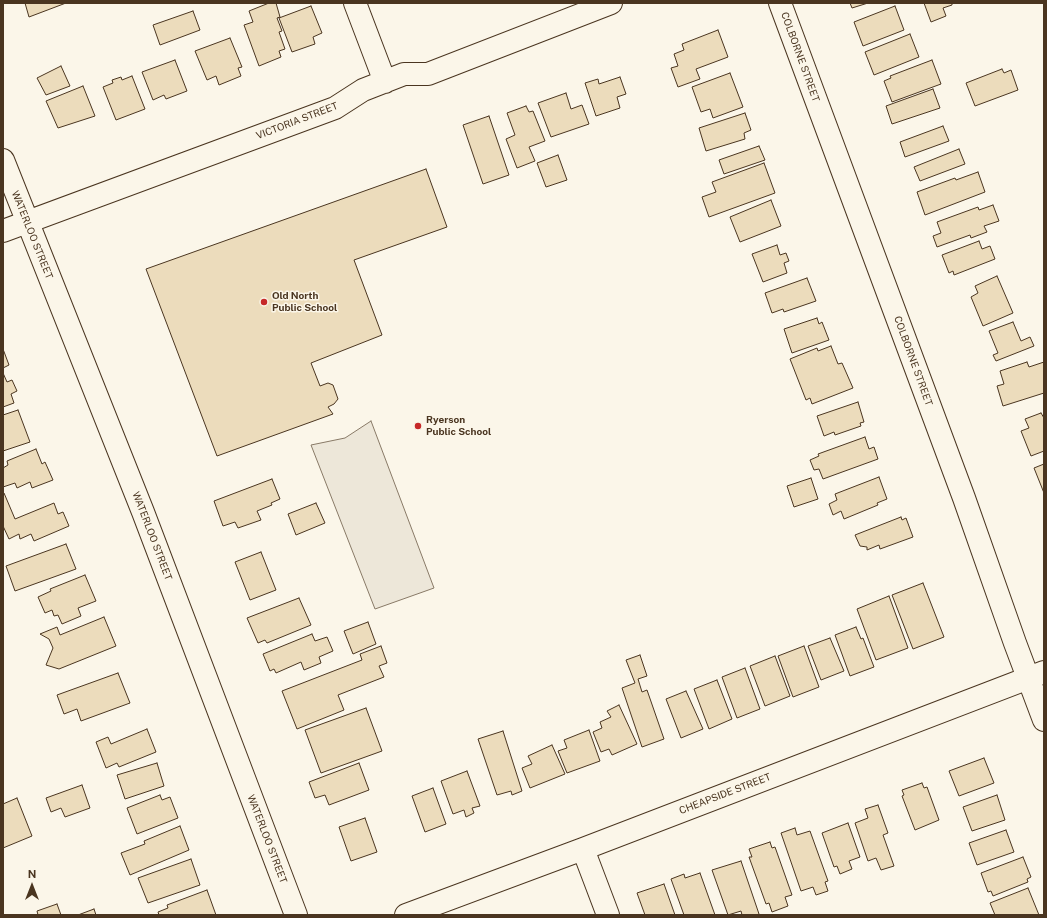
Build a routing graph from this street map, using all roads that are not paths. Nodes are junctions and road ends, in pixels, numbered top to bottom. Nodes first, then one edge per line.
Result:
1 (355, 3) edge
2 (611, 3) edge
3 (780, 3) edge
4 (385, 82) junction
5 (3, 160) edge
6 (27, 222) junction
7 (3, 231) edge
8 (1036, 675) edge
9 (1044, 720) edge
10 (583, 849) junction
11 (296, 915) edge
12 (406, 915) edge
13 (608, 915) edge

1 - 4 street
2 - 4 street, VICTORIA STREET
3 - 8 street, COLBORNE STREET
4 - 6 street, VICTORIA STREET
5 - 6 street, WATERLOO STREET
6 - 7 street, VICTORIA STREET
6 - 11 street, WATERLOO STREET
8 - 9 street, COLBORNE STREET
8 - 10 street, CHEAPSIDE STREET
10 - 12 street, CHEAPSIDE STREET
10 - 13 street

